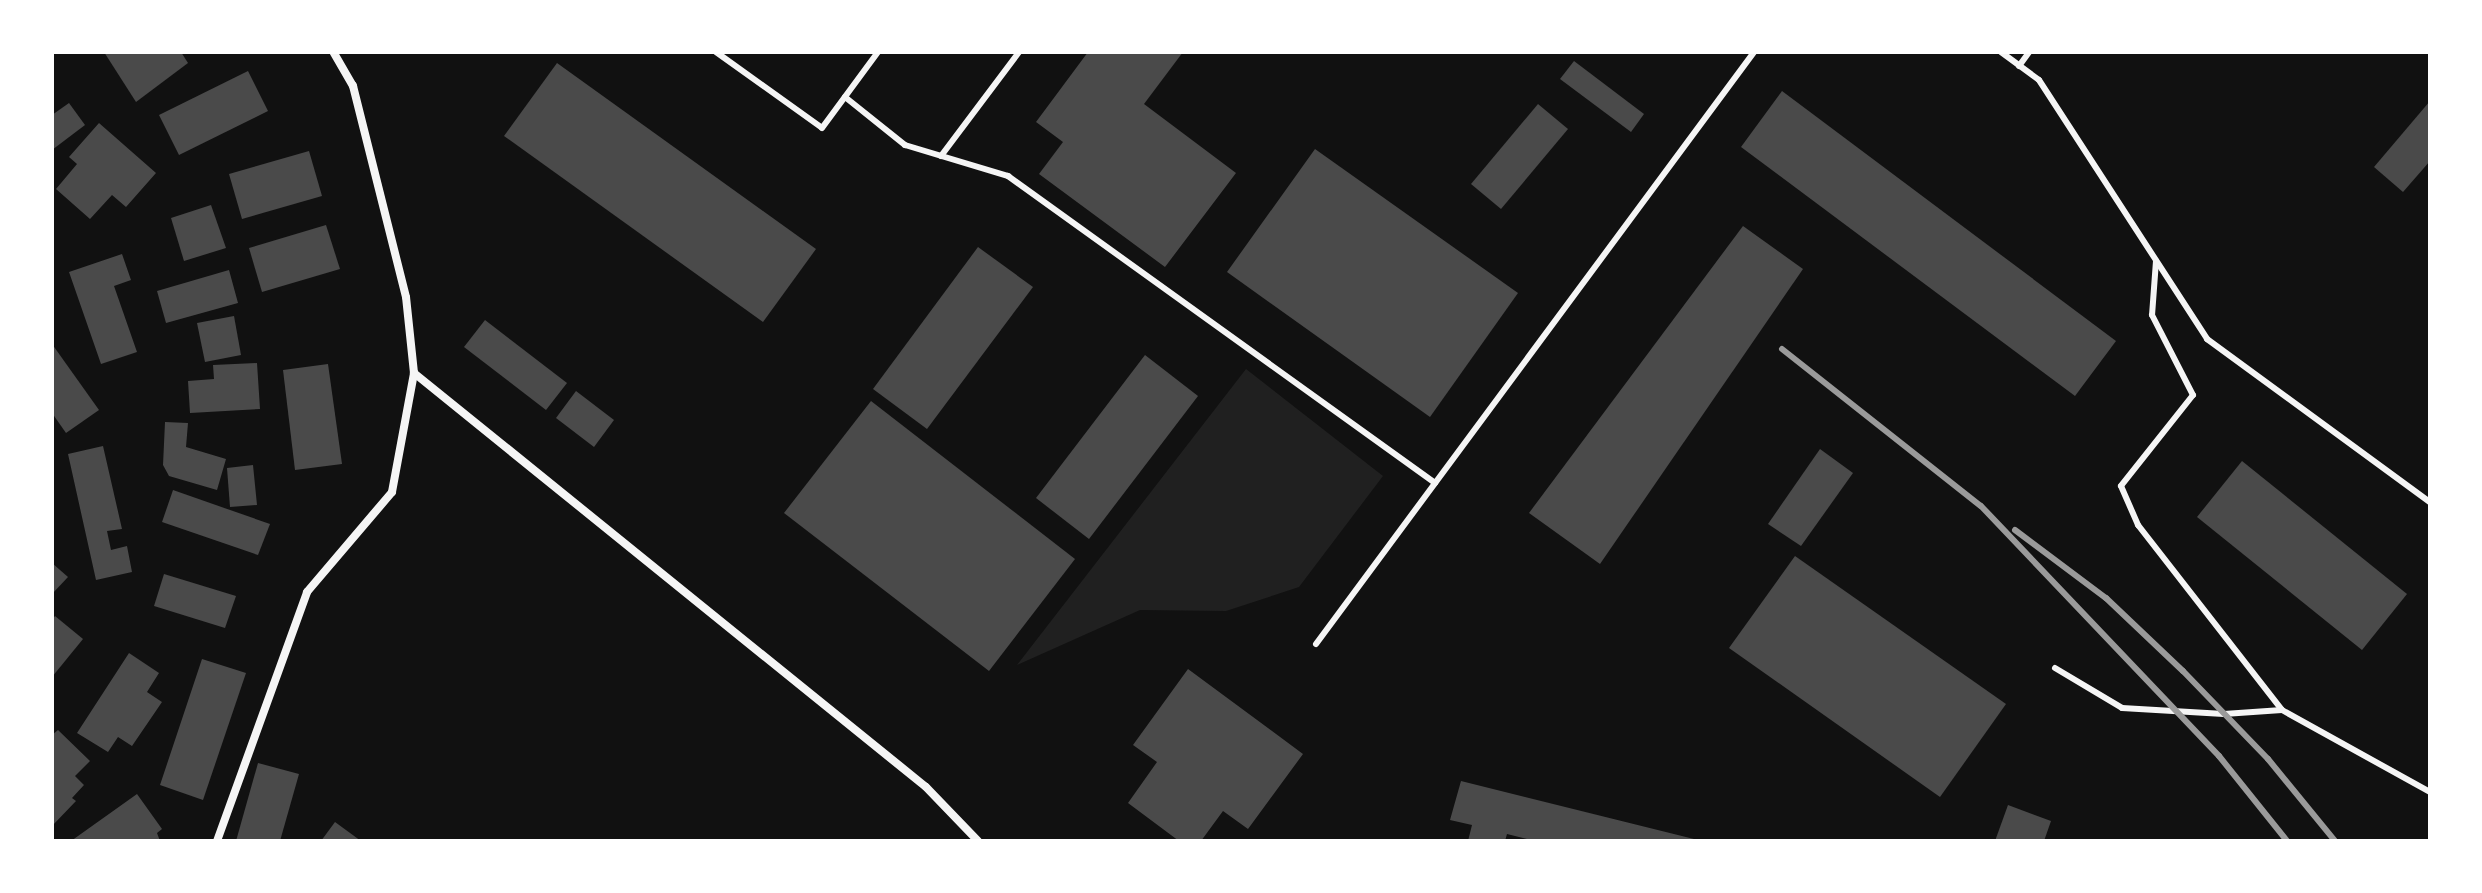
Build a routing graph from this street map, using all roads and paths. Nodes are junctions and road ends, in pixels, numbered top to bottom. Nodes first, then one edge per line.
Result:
1 (333, 52) edge
2 (716, 52) edge
3 (878, 52) edge
4 (1019, 52) edge
5 (1754, 52) edge
6 (2001, 52) edge
7 (2029, 52) edge
8 (2019, 66) junction
9 (845, 97) junction
10 (941, 156) junction
11 (2156, 261) junction
12 (414, 373) junction
13 (1435, 483) junction
14 (2430, 502) edge
15 (1316, 644) dead end
16 (2055, 668) dead end
17 (2282, 710) junction
18 (2430, 792) edge
19 (217, 841) edge
20 (978, 841) edge

1 - 12 street
2 - 9 lane
3 - 9 lane
4 - 10 lane
5 - 13 lane
6 - 8 lane
7 - 8 lane
8 - 11 lane
9 - 10 lane
10 - 13 lane
11 - 14 lane
11 - 17 lane
12 - 19 street
12 - 20 street
13 - 15 lane
16 - 17 lane
17 - 18 lane

